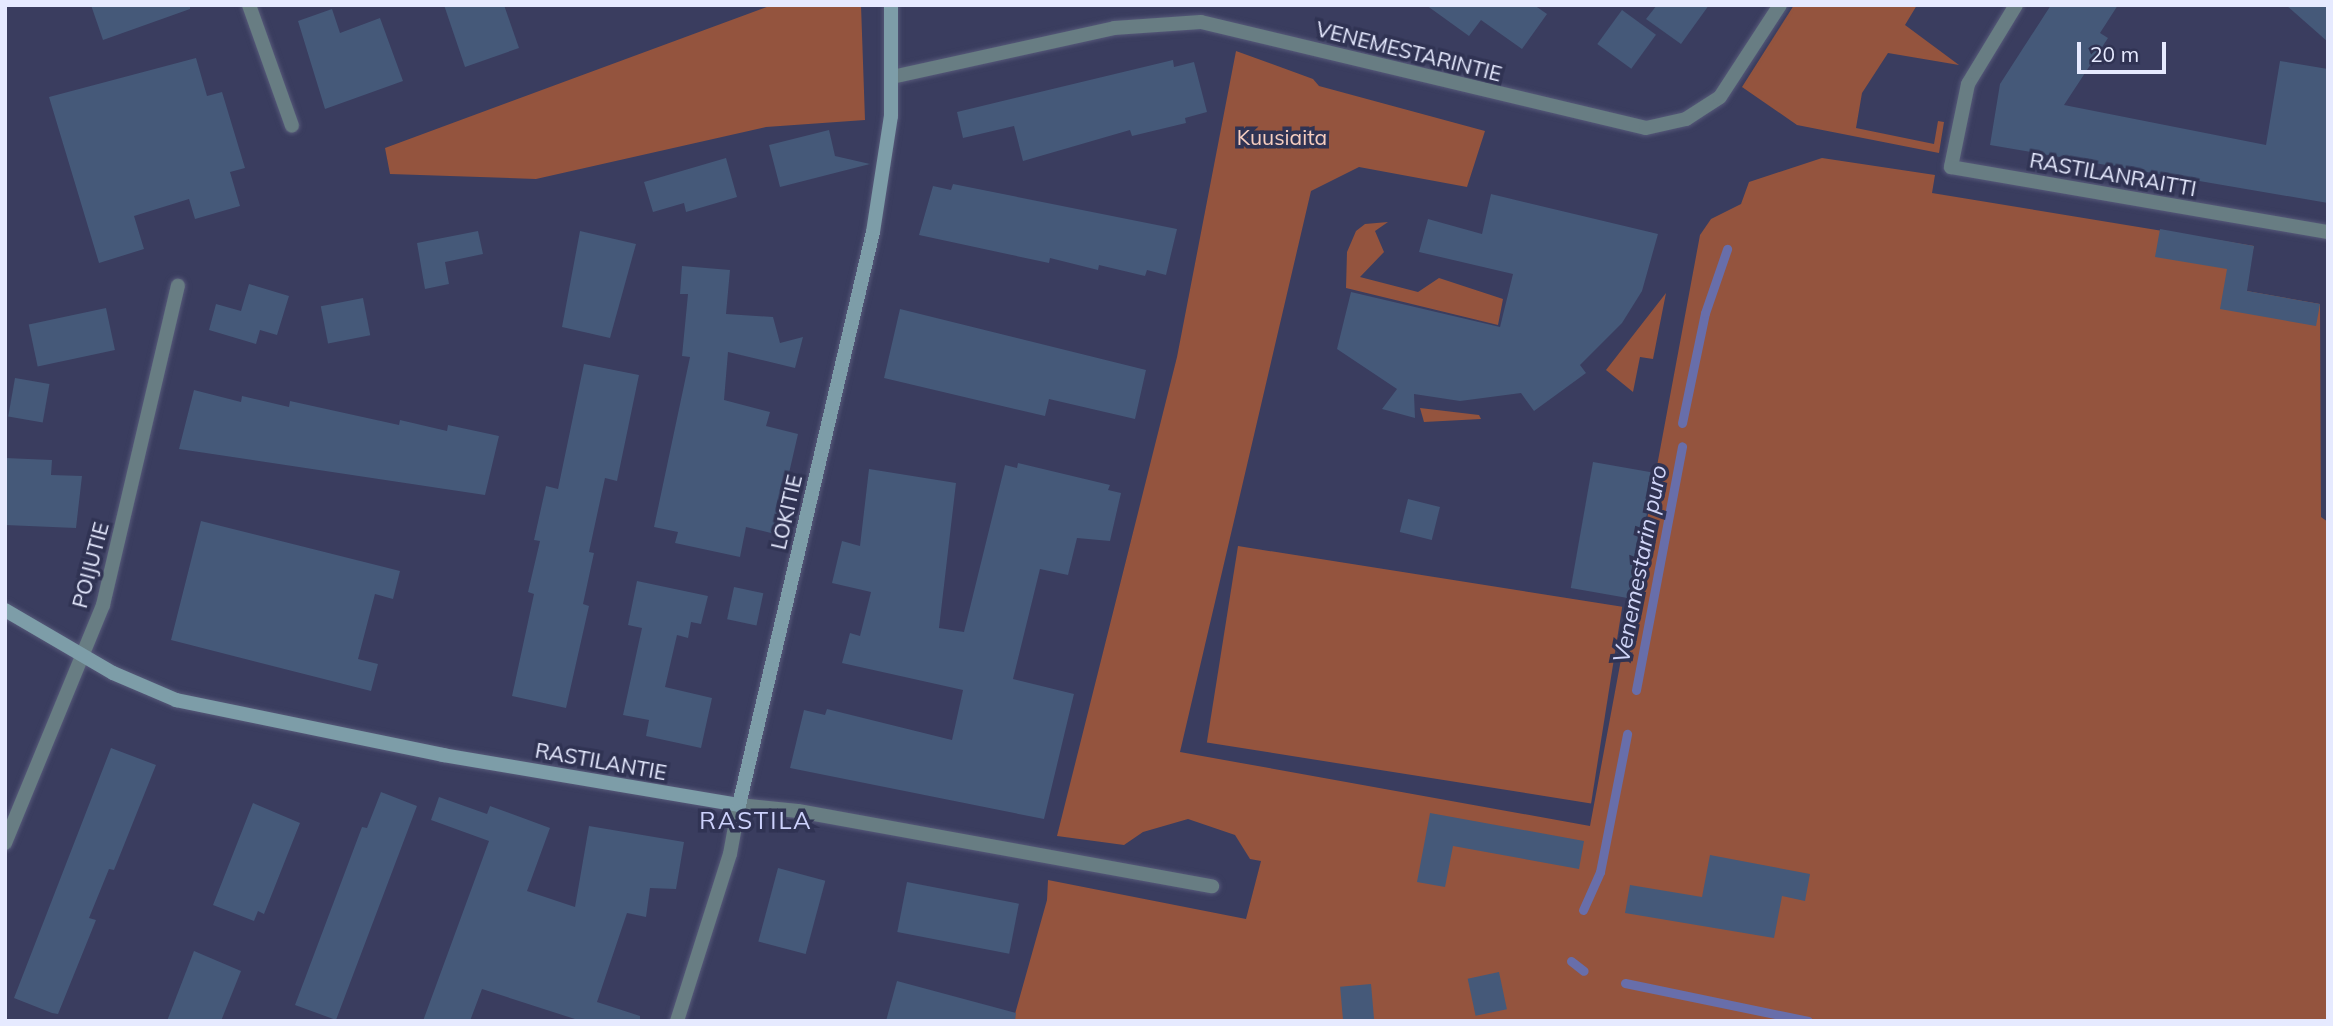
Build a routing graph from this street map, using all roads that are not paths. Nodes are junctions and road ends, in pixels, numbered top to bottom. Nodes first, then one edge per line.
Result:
1 (248, 5) edge
2 (891, 5) edge
3 (1780, 5) edge
4 (2016, 5) edge
5 (892, 77) junction
6 (292, 126) dead end
7 (2328, 232) edge
8 (177, 286) dead end
9 (5, 610) edge
10 (84, 657) junction
11 (739, 805) junction
12 (5, 844) edge
13 (1212, 886) dead end
14 (677, 1021) edge

1 - 6 street
2 - 5 street, LOKITIE
3 - 5 street, VENEMESTARINTIE
4 - 7 street, RASTILANRAITTI
5 - 11 street, LOKITIE
8 - 10 street, POIJUTIE
9 - 10 street, RASTILANTIE
10 - 11 street, RASTILANTIE
10 - 12 street, POIJUTIE
11 - 13 street, RASTILANTIE
11 - 14 street, LOKITIE

